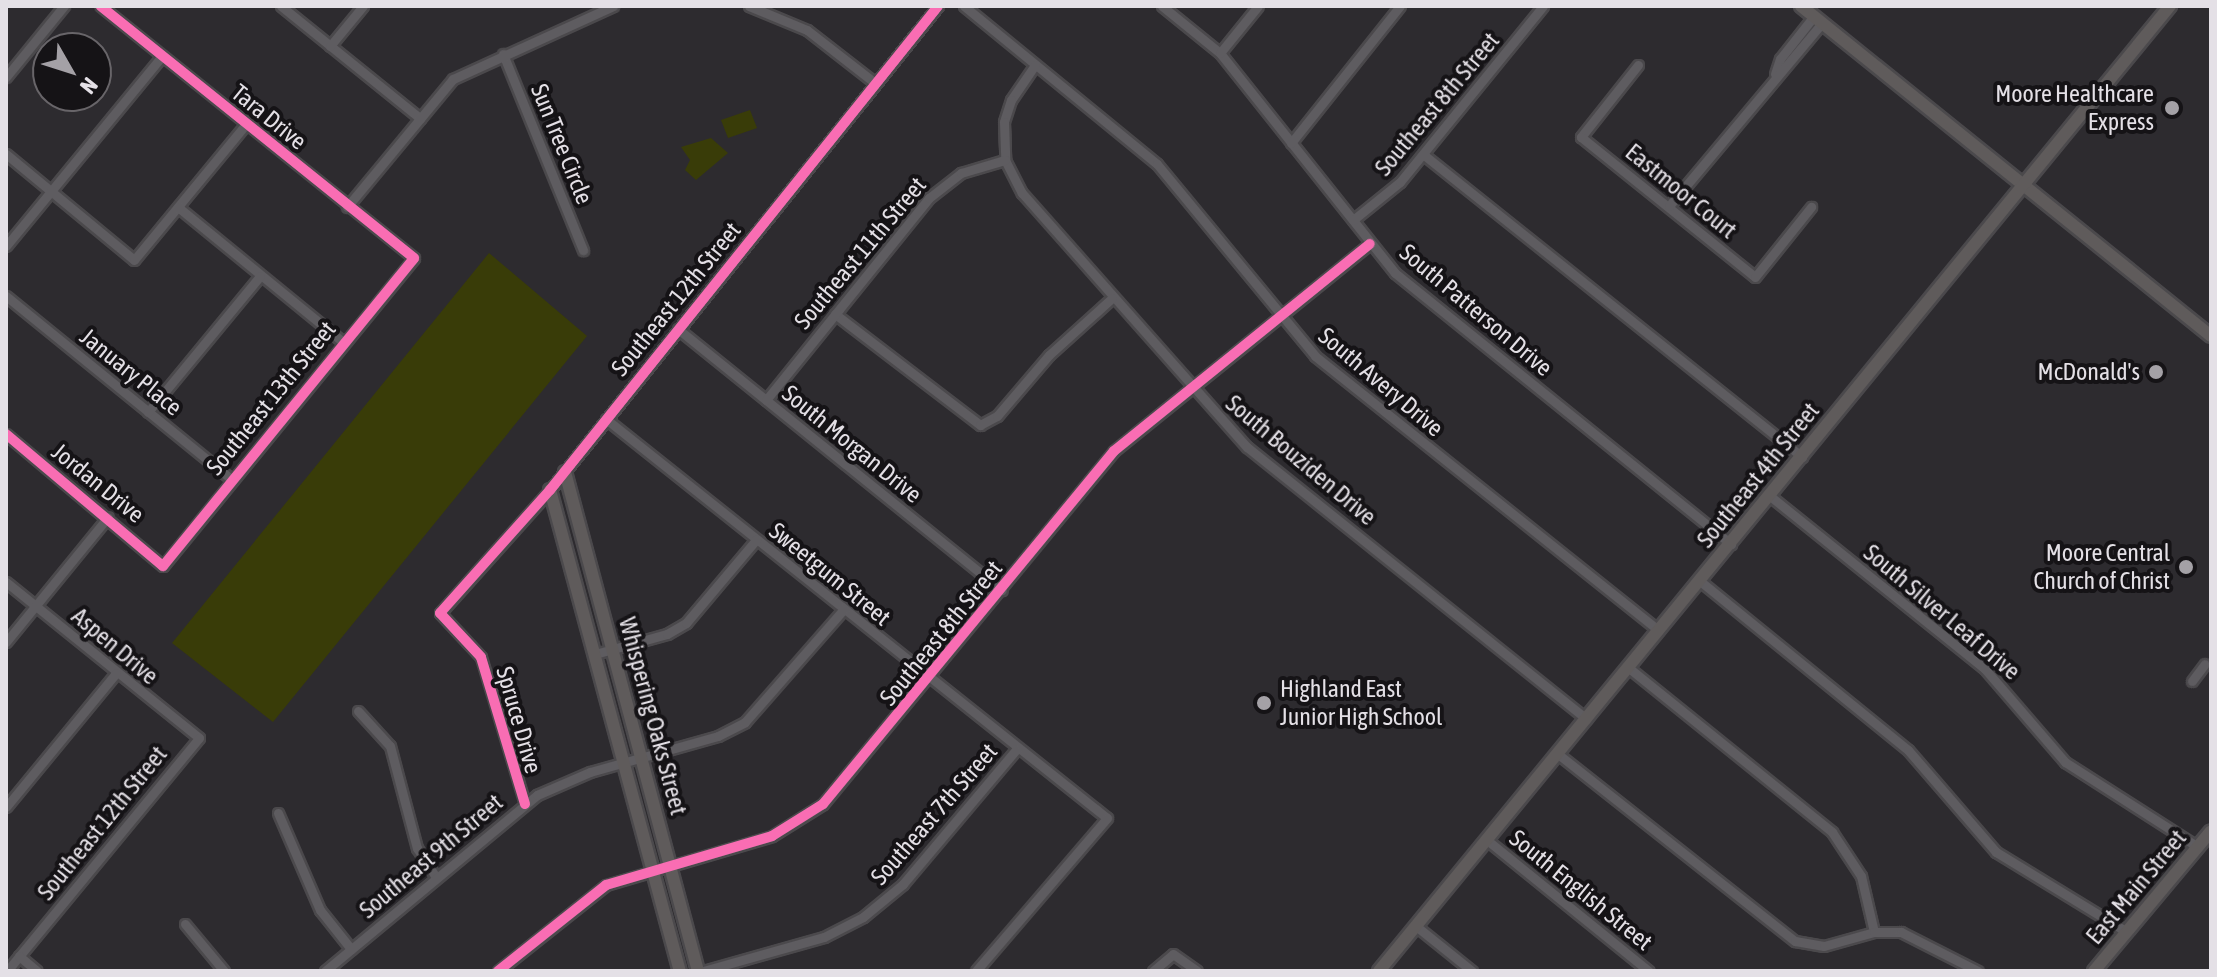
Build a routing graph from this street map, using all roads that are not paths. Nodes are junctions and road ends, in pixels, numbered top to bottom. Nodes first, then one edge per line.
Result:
1 (64, 6) edge
2 (101, 6) edge
3 (281, 6) edge
4 (363, 6) edge
5 (613, 6) edge
6 (749, 6) edge
7 (938, 6) edge
8 (964, 6) edge
9 (1162, 6) edge
10 (1258, 6) edge
11 (1400, 6) edge
12 (1543, 6) edge
13 (1801, 6) edge
14 (2170, 6) edge
15 (1818, 20) junction
16 (330, 46) junction
17 (1220, 53) junction
18 (503, 54) junction
19 (162, 56) junction
20 (1035, 65) junction
21 (1638, 65) dead end
22 (6, 77) edge
23 (875, 83) junction
24 (420, 118) junction
25 (246, 124) junction
26 (1291, 143) junction
27 (6, 154) edge
28 (1424, 155) junction
29 (1005, 160) junction
30 (2024, 186) junction
31 (51, 191) junction
32 (1669, 206) junction
33 (178, 207) junction
34 (347, 207) junction
35 (1811, 207) dead end
36 (1353, 220) junction
37 (1370, 244) junction
38 (6, 246) edge
39 (583, 250) dead end
40 (414, 258) joint
41 (260, 276) junction
42 (6, 296) edge
43 (1112, 298) junction
44 (835, 314) junction
45 (1279, 316) junction
46 (678, 329) junction
47 (2211, 336) edge
48 (343, 342) junction
49 (1190, 386) junction
50 (766, 400) junction
51 (148, 412) junction
52 (606, 419) junction
53 (6, 434) edge
54 (1802, 457) junction
55 (565, 472) junction
56 (231, 479) junction
57 (550, 490) junction
58 (1770, 496) junction
59 (108, 517) junction
60 (756, 540) junction
61 (1731, 544) junction
62 (163, 566) joint
63 (1700, 581) junction
64 (6, 582) edge
65 (1002, 590) junction
66 (35, 606) junction
67 (843, 610) junction
68 (440, 613) joint
69 (1659, 631) junction
70 (6, 642) edge
71 (612, 649) junction
72 (595, 654) junction
73 (2205, 664) dead end
74 (1629, 668) junction
75 (116, 673) junction
76 (930, 679) junction
77 (2192, 681) dead end
78 (358, 711) dead end
79 (1587, 719) junction
80 (199, 738) joint
81 (1016, 750) junction
82 (1558, 754) junction
83 (641, 758) junction
84 (624, 762) junction
85 (525, 804) junction
86 (6, 807) edge
87 (278, 813) dead end
88 (2211, 831) edge
89 (1487, 840) junction
90 (2198, 847) junction
91 (670, 864) junction
92 (653, 868) junction
93 (436, 877) junction
94 (185, 924) dead end
95 (1416, 926) junction
96 (1874, 932) junction
97 (2127, 932) junction
98 (351, 949) junction
99 (19, 956) junction
100 (7, 971) edge
101 (37, 971) edge
102 (224, 971) edge
103 (325, 971) edge
104 (498, 971) edge
105 (680, 971) edge
106 (701, 971) edge
107 (976, 971) edge
108 (1153, 971) edge
109 (1197, 971) edge
110 (1379, 971) edge
111 (1472, 971) edge
112 (1649, 971) edge
113 (1978, 971) edge
114 (2094, 971) edge

1 - 22 street
2 - 19 street, Tara Drive
3 - 16 street
4 - 16 street
5 - 18 street
6 - 23 street
7 - 23 street, Southeast 12th Street
8 - 20 street, South Avery Drive
9 - 17 street, South Patterson Drive
10 - 17 street
11 - 26 street
12 - 28 street, Southeast 8th Street
13 - 15 main road
14 - 30 main road, Southeast 4th Street
15 - 30 main road
15 - 32 street
16 - 24 street
17 - 26 street, South Patterson Drive
18 - 24 street
18 - 39 street, Sun Tree Circle
19 - 25 street, Tara Drive
19 - 31 street
20 - 29 street
20 - 45 street, South Avery Drive
21 - 32 street, Eastmoor Court
23 - 46 street, Southeast 12th Street
24 - 34 street
25 - 33 street
25 - 34 street, Tara Drive
26 - 36 street, South Patterson Drive
27 - 31 street
28 - 36 street, Southeast 8th Street
28 - 54 street
29 - 43 street, South Bouziden Drive
29 - 44 street, Southeast 11th Street
30 - 47 main road
30 - 54 main road, Southeast 4th Street
31 - 33 street
31 - 38 street
32 - 35 street, Eastmoor Court
33 - 41 street
34 - 40 street, Tara Drive
36 - 37 street, South Patterson Drive
37 - 45 street, Southeast 8th Street
37 - 61 street, South Patterson Drive
40 - 48 street, Southeast 13th Street
41 - 48 street
41 - 51 street
42 - 51 street, January Place
43 - 44 street
43 - 49 street, South Bouziden Drive
44 - 50 street, Southeast 11th Street
45 - 49 street, Southeast 8th Street
45 - 69 street, South Avery Drive
46 - 50 street, South Morgan Drive
46 - 52 street, Southeast 12th Street
48 - 56 street, Southeast 13th Street
49 - 65 street, Southeast 8th Street
49 - 79 street, South Bouziden Drive
50 - 65 street, South Morgan Drive
51 - 56 street, January Place
52 - 55 street, Southeast 12th Street
52 - 60 street, Sweetgum Street
53 - 59 street, Jordan Drive
54 - 58 main road, Southeast 4th Street
55 - 57 street, Southeast 12th Street
55 - 71 main road, Whispering Oaks Street
56 - 62 street, Southeast 13th Street
57 - 68 street, Southeast 12th Street
57 - 72 main road, Whispering Oaks Street
58 - 61 main road, Southeast 4th Street
58 - 90 street, South Silver Leaf Drive
59 - 62 street, Jordan Drive
59 - 66 street
60 - 67 street, Sweetgum Street
60 - 71 street
61 - 63 main road, Southeast 4th Street
63 - 69 main road, Southeast 4th Street
63 - 97 street
64 - 66 street, Aspen Drive
65 - 76 street, Southeast 8th Street
66 - 70 street
66 - 75 street, Aspen Drive
67 - 76 street, Sweetgum Street
67 - 83 street, Southeast 9th Street
68 - 85 street, Spruce Drive
69 - 74 main road, Southeast 4th Street
71 - 72 street
71 - 83 main road, Whispering Oaks Street
72 - 84 main road, Whispering Oaks Street
73 - 77 street
74 - 79 main road, Southeast 4th Street
74 - 96 street
75 - 80 street, Aspen Drive
75 - 86 street
76 - 81 street, Sweetgum Street
76 - 91 street, Southeast 8th Street
78 - 93 street
79 - 82 main road, Southeast 4th Street
80 - 99 street, Southeast 12th Street
81 - 106 street, Southeast 7th Street
81 - 107 street, Sweetgum Street
82 - 89 main road, Southeast 4th Street
82 - 96 street
83 - 84 street, Southeast 9th Street
83 - 91 main road, Whispering Oaks Street
84 - 85 street, Southeast 9th Street
84 - 92 main road, Whispering Oaks Street
85 - 93 street, Southeast 9th Street
87 - 98 street
88 - 90 main road, East Main Street
89 - 95 main road, Southeast 4th Street
89 - 112 street, South English Street
90 - 97 main road, East Main Street
91 - 92 street, Southeast 8th Street
91 - 106 main road, Whispering Oaks Street
92 - 104 street, Southeast 8th Street
92 - 105 main road, Whispering Oaks Street
93 - 98 street, Southeast 9th Street
94 - 102 street
95 - 110 main road, Southeast 4th Street
95 - 111 street
96 - 113 street
97 - 114 main road, East Main Street
98 - 103 street, Southeast 9th Street
99 - 100 street, Southeast 12th Street
99 - 101 street
108 - 109 street

